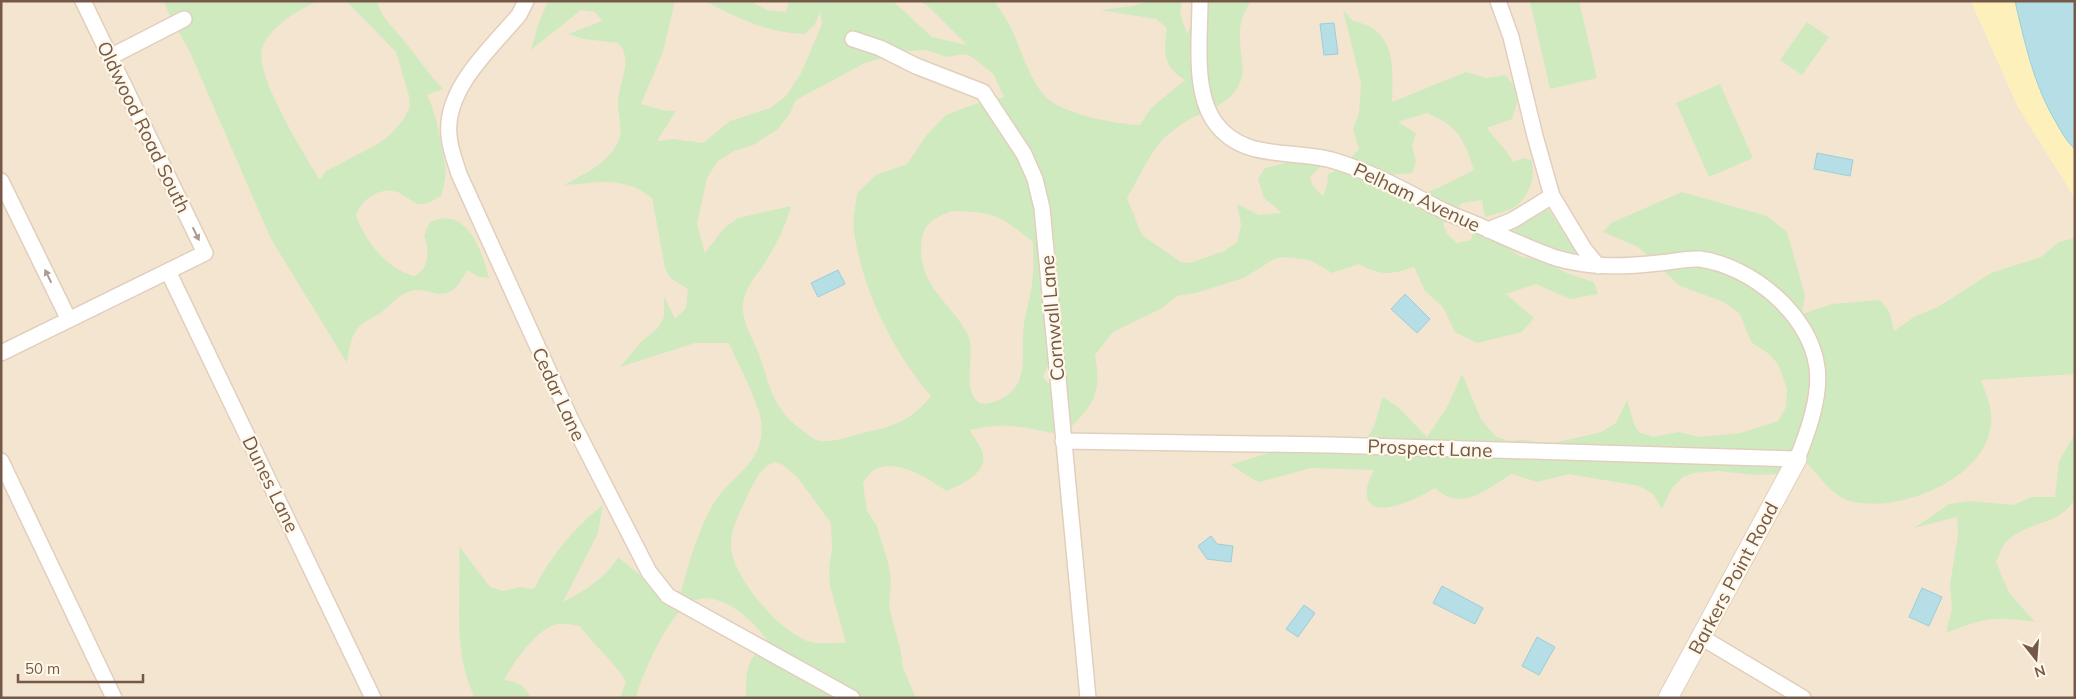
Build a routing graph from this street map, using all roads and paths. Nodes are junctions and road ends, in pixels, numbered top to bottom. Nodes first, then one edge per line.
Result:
1 (83, 1) edge
2 (526, 1) edge
3 (1200, 1) edge
4 (1498, 1) edge
5 (184, 19) dead end
6 (853, 39) dead end
7 (110, 57) junction
8 (1, 181) edge
9 (1552, 196) junction
10 (1488, 230) junction
11 (1598, 266) junction
12 (168, 271) junction
13 (69, 320) junction
14 (1, 353) edge
15 (1063, 441) junction
16 (1797, 459) junction
17 (1, 461) edge
18 (1702, 637) junction
19 (114, 698) edge
20 (373, 698) edge
21 (852, 698) edge
22 (1088, 698) edge
23 (1668, 698) edge
24 (1803, 698) edge

1 - 7 street, Oldwood Road South
2 - 21 street, Cedar Lane
3 - 10 street, Pelham Avenue
4 - 9 street
5 - 7 street
6 - 15 street, Cornwall Lane
7 -> 12 street, Oldwood Road South
13 -> 8 street
9 - 10 street
9 - 11 street
10 - 11 street, Pelham Avenue
11 - 16 street, Pelham Avenue
12 - 13 street
12 - 20 street, Dunes Lane
13 - 14 street
15 - 16 street, Prospect Lane
15 - 22 street, Cornwall Lane
16 - 18 street, Barkers Point Road
17 - 19 street
18 - 23 street, Barkers Point Road
18 - 24 street

